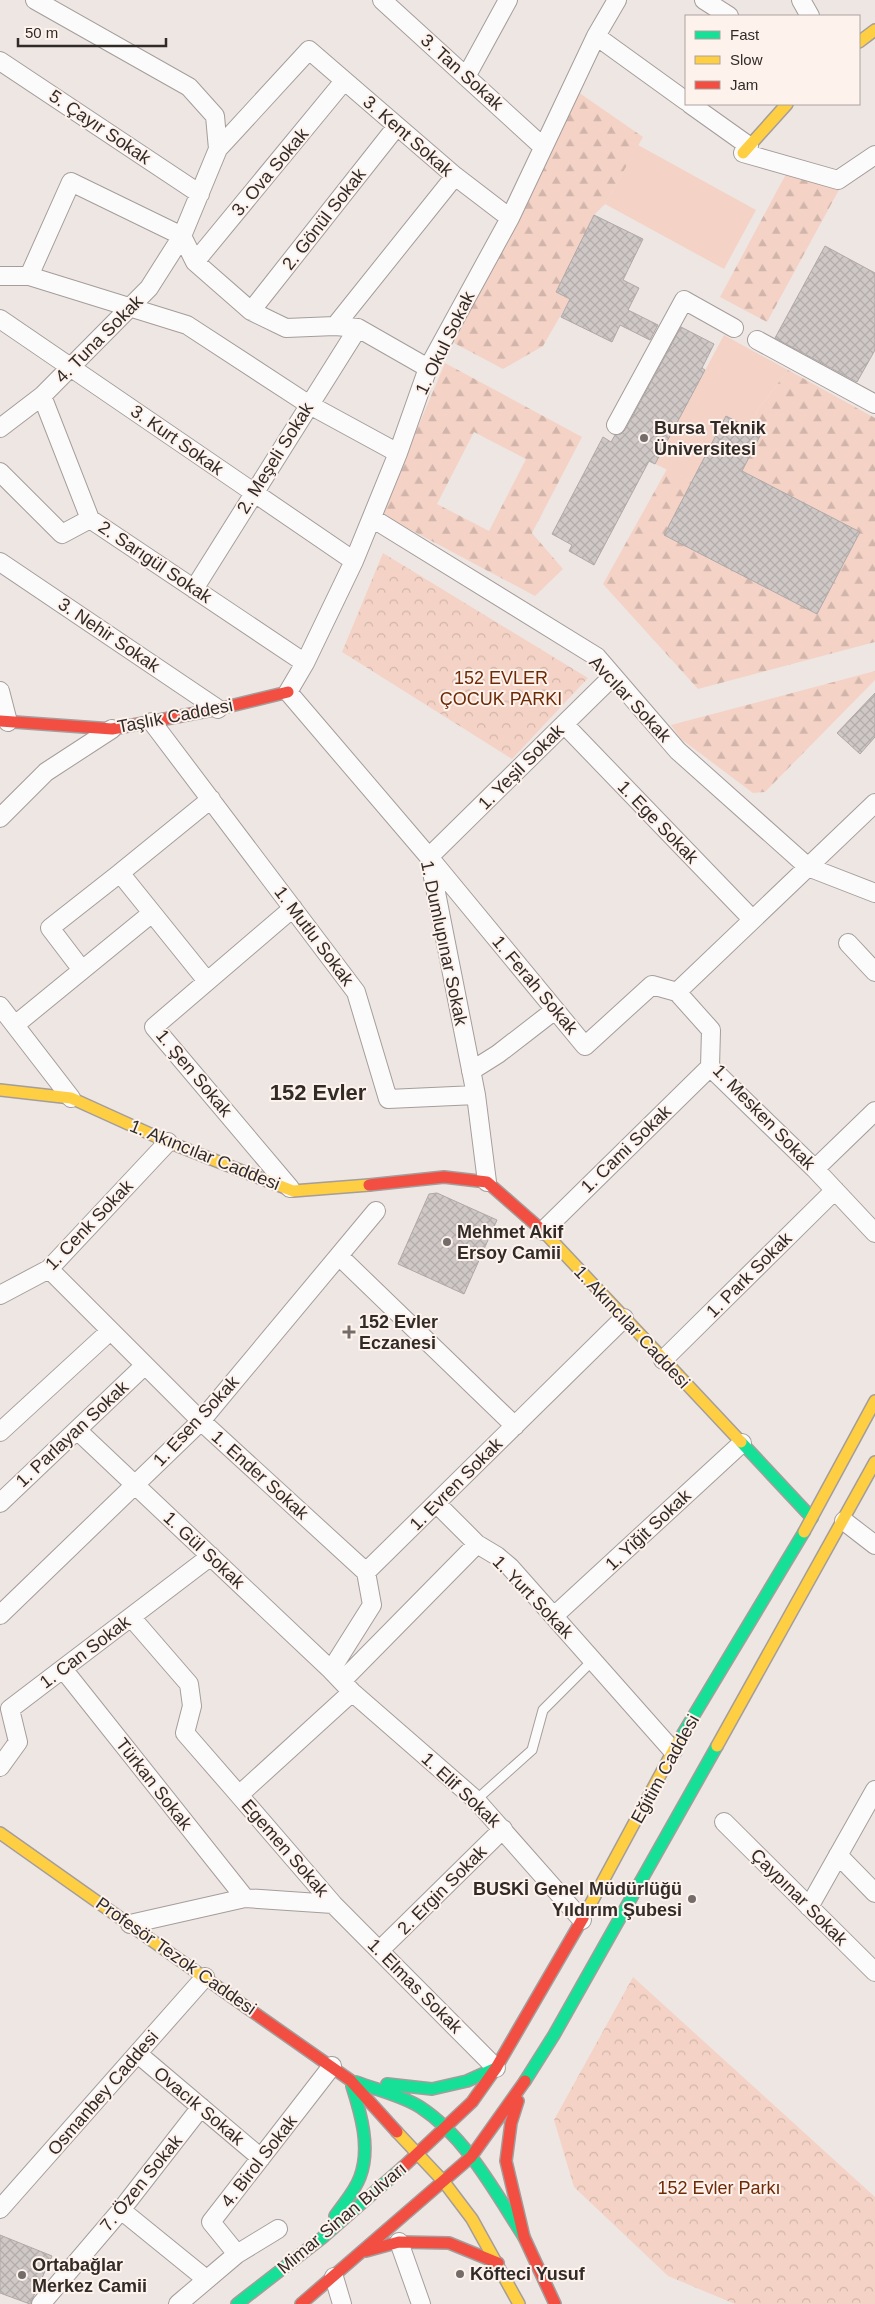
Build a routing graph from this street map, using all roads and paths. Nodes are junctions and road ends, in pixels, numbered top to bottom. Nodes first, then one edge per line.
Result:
1 (382, 0) edge
2 (508, 0) edge
3 (617, 0) edge
4 (704, 0) edge
5 (801, 0) edge
6 (38, 1) edge
7 (398, 6) edge
8 (726, 15) edge
9 (809, 15) edge
10 (875, 30) edge
11 (596, 36) junction
12 (860, 41) edge
13 (0, 61) edge
14 (467, 75) junction
15 (344, 81) junction
16 (685, 100) edge
17 (691, 105) edge
18 (786, 105) edge
19 (397, 126) junction
20 (542, 146) junction
21 (218, 148) junction
22 (746, 149) junction
23 (875, 155) edge
24 (455, 176) junction
25 (200, 194) junction
26 (510, 218) junction
27 (182, 236) junction
28 (195, 262) junction
29 (0, 276) edge
30 (30, 276) junction
31 (131, 307) junction
32 (250, 311) junction
33 (0, 319) edge
34 (335, 326) junction
35 (358, 328) junction
36 (734, 328) dead end
37 (757, 340) dead end
38 (72, 366) junction
39 (428, 368) junction
40 (42, 396) junction
41 (308, 404) junction
42 (875, 404) edge
43 (616, 425) dead end
44 (0, 428) edge
45 (398, 453) junction
46 (3, 482) edge
47 (253, 494) junction
48 (372, 518) junction
49 (90, 519) junction
50 (354, 561) junction
51 (0, 562) edge
52 (194, 589) junction
53 (305, 663) junction
54 (613, 676) junction
55 (0, 691) edge
56 (288, 692) junction
57 (218, 709) junction
58 (4, 722) edge
59 (152, 722) junction
60 (564, 724) junction
61 (112, 729) junction
62 (211, 799) junction
63 (875, 803) edge
64 (0, 818) edge
65 (429, 857) junction
66 (808, 867) junction
67 (120, 873) junction
68 (875, 893) edge
69 (293, 908) junction
70 (152, 913) junction
71 (752, 919) junction
72 (848, 943) dead end
73 (82, 970) junction
74 (875, 972) edge
75 (207, 981) junction
76 (677, 992) junction
77 (0, 1006) edge
78 (555, 1010) junction
79 (15, 1025) junction
80 (710, 1067) junction
81 (471, 1071) junction
82 (0, 1090) edge
83 (476, 1095) junction
84 (71, 1098) junction
85 (875, 1111) edge
86 (168, 1142) junction
87 (815, 1169) junction
88 (487, 1182) junction
89 (293, 1190) junction
90 (834, 1190) junction
91 (376, 1211) dead end
92 (543, 1231) junction
93 (875, 1233) edge
94 (339, 1256) junction
95 (49, 1269) junction
96 (0, 1295) edge
97 (624, 1318) junction
98 (110, 1331) junction
99 (663, 1360) junction
100 (144, 1366) junction
101 (875, 1402) edge
102 (201, 1421) junction
103 (515, 1426) junction
104 (77, 1430) junction
105 (0, 1431) edge
106 (742, 1443) junction
107 (873, 1469) edge
108 (135, 1484) junction
109 (0, 1503) edge
110 (436, 1503) junction
111 (812, 1518) junction
112 (844, 1521) junction
113 (477, 1544) junction
114 (875, 1545) edge
115 (211, 1556) junction
116 (366, 1572) junction
117 (0, 1615) edge
118 (554, 1616) junction
119 (132, 1617) junction
120 (593, 1660) junction
121 (64, 1669) junction
122 (342, 1681) junction
123 (5, 1702) edge
124 (673, 1751) junction
125 (0, 1767) edge
126 (875, 1790) edge
127 (239, 1795) junction
128 (476, 1800) junction
129 (724, 1822) dead end
130 (503, 1829) junction
131 (0, 1833) edge
132 (838, 1855) junction
133 (875, 1893) edge
134 (245, 1898) junction
135 (333, 1904) junction
136 (809, 1907) junction
137 (582, 1920) junction
138 (130, 1924) junction
139 (380, 1950) junction
140 (875, 1972) edge
141 (205, 1976) junction
142 (138, 2054) junction
143 (332, 2066) junction
144 (496, 2068) junction
145 (350, 2080) junction
146 (524, 2082) junction
147 (201, 2107) junction
148 (445, 2129) junction
149 (418, 2154) junction
150 (471, 2157) junction
151 (261, 2158) junction
152 (444, 2182) junction
153 (0, 2209) edge
154 (121, 2210) junction
155 (278, 2229) dead end
156 (524, 2236) junction
157 (322, 2238) junction
158 (400, 2242) junction
159 (363, 2253) junction
160 (237, 2254) junction
161 (498, 2263) junction
162 (334, 2277) junction
163 (206, 2279) junction
164 (41, 2304) edge
165 (178, 2304) edge
166 (237, 2304) edge
167 (301, 2304) edge
168 (342, 2304) edge
169 (421, 2304) edge
170 (519, 2304) edge
171 (555, 2304) edge

1 - 7 street, 3. Tan Sokak
2 - 14 street
3 - 11 street, 1. Okul Sokak
4 - 8 street
5 - 9 street
6 - 21 street
7 - 14 street, 3. Tan Sokak
10 - 12 main road
11 - 16 street
11 - 20 street, 1. Okul Sokak
13 - 25 street, 5. Çayır Sokak
14 - 20 street, 3. Tan Sokak
15 - 19 street, 3. Kent Sokak
15 - 21 street, 3. Kent Sokak
15 - 28 street, 3. Ova Sokak
17 - 22 street
18 - 22 main road
19 - 24 street, 3. Kent Sokak
19 - 32 street, 2. Gönül Sokak
20 - 26 street, 1. Okul Sokak
21 - 25 street, 4. Tuna Sokak
22 - 23 street
24 - 26 street, 3. Kent Sokak
24 - 34 street
25 - 27 street, 4. Tuna Sokak
26 - 39 street, 1. Okul Sokak
27 - 28 street
27 - 30 street
27 - 31 street, 4. Tuna Sokak
28 - 32 street
29 - 30 street
30 - 31 street
31 - 38 street, 4. Tuna Sokak
31 - 41 street
32 - 34 street
33 - 38 street, 3. Kurt Sokak
34 - 35 street
35 - 39 street
35 - 41 street, 2. Meşeli Sokak
36 - 43 street
37 - 42 street
38 - 40 street, 4. Tuna Sokak
38 - 47 street, 3. Kurt Sokak
39 - 45 street, 1. Okul Sokak
40 - 44 street, 4. Tuna Sokak
40 - 49 street, 2. Sarıgül Sokak
41 - 45 street
41 - 47 street, 2. Meşeli Sokak
45 - 48 street, 1. Okul Sokak
46 - 49 street
47 - 50 street, 3. Kurt Sokak
47 - 52 street, 2. Meşeli Sokak
48 - 50 street, 1. Okul Sokak
48 - 54 street, Avcılar Sokak
49 - 52 street, 2. Sarıgül Sokak
50 - 53 street, 1. Okul Sokak
51 - 57 street, 3. Nehir Sokak
52 - 53 street, 2. Sarıgül Sokak
53 - 56 street, 1. Okul Sokak
54 - 60 street, 1. Yeşil Sokak
54 - 66 street, Avcılar Sokak
55 - 58 street
56 - 57 main road, Taşlık Caddesi
56 - 65 street, 1. Dumlupınar Sokak
57 - 59 main road, Taşlık Caddesi
58 - 61 main road, Taşlık Caddesi
59 - 61 main road, Taşlık Caddesi
59 - 62 street, 1. Mutlu Sokak
60 - 65 street, 1. Yeşil Sokak
60 - 71 street, 1. Ege Sokak
61 - 64 street
62 - 67 street
62 - 69 street, 1. Mutlu Sokak
63 - 66 street
65 - 78 street, 1. Ferah Sokak
65 - 81 street, 1. Dumlupınar Sokak
66 - 68 street, Avcılar Sokak
66 - 71 street
67 - 70 street
67 - 73 street
69 - 75 street, 1. Şen Sokak
69 - 83 street, 1. Mutlu Sokak
70 - 73 street
70 - 75 street
71 - 76 street
72 - 74 street
73 - 79 street
75 - 89 street, 1. Şen Sokak
76 - 78 street, 1. Ferah Sokak
76 - 80 street, 1. Mesken Sokak
77 - 79 street
78 - 81 street
79 - 84 street
80 - 87 street, 1. Mesken Sokak
80 - 92 street, 1. Cami Sokak
81 - 83 street, 1. Dumlupınar Sokak
82 - 84 main road, 1. Akıncılar Caddesi
83 - 88 street, 1. Dumlupınar Sokak
84 - 86 main road, 1. Akıncılar Caddesi
85 - 87 street
86 - 89 main road, 1. Akıncılar Caddesi
86 - 95 street, 1. Cenk Sokak
87 - 90 street, 1. Mesken Sokak
88 - 89 main road, 1. Akıncılar Caddesi
88 - 92 main road, 1. Akıncılar Caddesi
90 - 93 street, 1. Mesken Sokak
90 - 99 street, 1. Park Sokak
91 - 94 street, 1. Esen Sokak
92 - 97 main road, 1. Akıncılar Caddesi
94 - 102 street, 1. Esen Sokak
94 - 103 street
95 - 96 street, 1. Cenk Sokak
95 - 98 street, 1. Ender Sokak
97 - 99 main road, 1. Akıncılar Caddesi
97 - 103 street, 1. Evren Sokak
98 - 100 street, 1. Ender Sokak
98 - 105 street
99 - 106 main road, 1. Akıncılar Caddesi
100 - 102 street, 1. Ender Sokak
100 - 104 street, 1. Parlayan Sokak
101 - 111 main road, Eğitim Caddesi
102 - 108 street, 1. Esen Sokak
102 - 116 street, 1. Ender Sokak
103 - 110 street, 1. Evren Sokak
104 - 108 street, 1. Gül Sokak
104 - 109 street, 1. Parlayan Sokak
106 - 111 main road, 1. Akıncılar Caddesi
106 - 118 street, 1. Yiğit Sokak
107 - 112 main road, Eğitim Caddesi
108 - 115 street, 1. Gül Sokak
108 - 117 street, 1. Esen Sokak
110 - 113 street
110 - 116 street, 1. Evren Sokak
111 - 124 main road, Eğitim Caddesi
112 - 114 street
112 - 146 main road, Eğitim Caddesi
113 - 118 street, 1. Yurt Sokak
113 - 122 street, 1. Yurt Sokak
115 - 119 street, 1. Can Sokak
115 - 122 street, 1. Gül Sokak
116 - 122 street
118 - 120 street, 1. Yurt Sokak
119 - 121 street, 1. Can Sokak
119 - 127 street
120 - 124 street, 1. Yurt Sokak
120 - 128 lane
121 - 123 street, 1. Can Sokak
121 - 134 street, Türkan Sokak
122 - 127 street, Egemen Sokak
122 - 128 street, 1. Elif Sokak
123 - 125 street, 1. Can Sokak
124 - 137 main road, Eğitim Caddesi
126 - 132 street
127 - 135 street, Egemen Sokak
128 - 130 street, 1. Elif Sokak
129 - 136 street, Çaypınar Sokak
130 - 137 street, 1. Elif Sokak
130 - 139 street, 2. Ergin Sokak
131 - 138 main road, Profesör Tezok Caddesi
132 - 133 street
132 - 136 street
134 - 135 street
134 - 138 street
135 - 139 street, 1. Elmas Sokak
136 - 140 street, Çaypınar Sokak
137 - 144 main road, Eğitim Caddesi
138 - 141 main road, Profesör Tezok Caddesi
139 - 144 street, 1. Elmas Sokak
141 - 142 street, Osmanbey Caddesi
141 - 143 main road, Profesör Tezok Caddesi
142 - 147 street, Ovacık Sokak
142 - 153 street, Osmanbey Caddesi
143 - 145 main road, Profesör Tezok Caddesi
143 - 151 street, 4. Birol Sokak
144 - 145 main road
144 - 148 main road, Eğitim Caddesi
145 - 148 main road
145 - 149 main road
145 - 157 main road
146 - 150 main road
146 - 156 main road
147 - 151 street, Ovacık Sokak
147 - 154 street, 7. Özen Sokak
148 - 149 main road, Mimar Sinan Bulvarı
148 - 150 main road
149 - 152 main road
149 - 157 main road, Mimar Sinan Bulvarı
150 - 152 main road
150 - 156 main road
151 - 160 street, 4. Birol Sokak
152 - 159 main road
152 - 161 main road
154 - 163 street
154 - 164 street, 7. Özen Sokak
155 - 160 street
156 - 171 main road
157 - 166 main road, Mimar Sinan Bulvarı
158 - 159 main road
158 - 161 main road
158 - 169 street
159 - 162 main road
160 - 163 street
161 - 170 main road
162 - 167 main road
162 - 168 street
163 - 165 street

